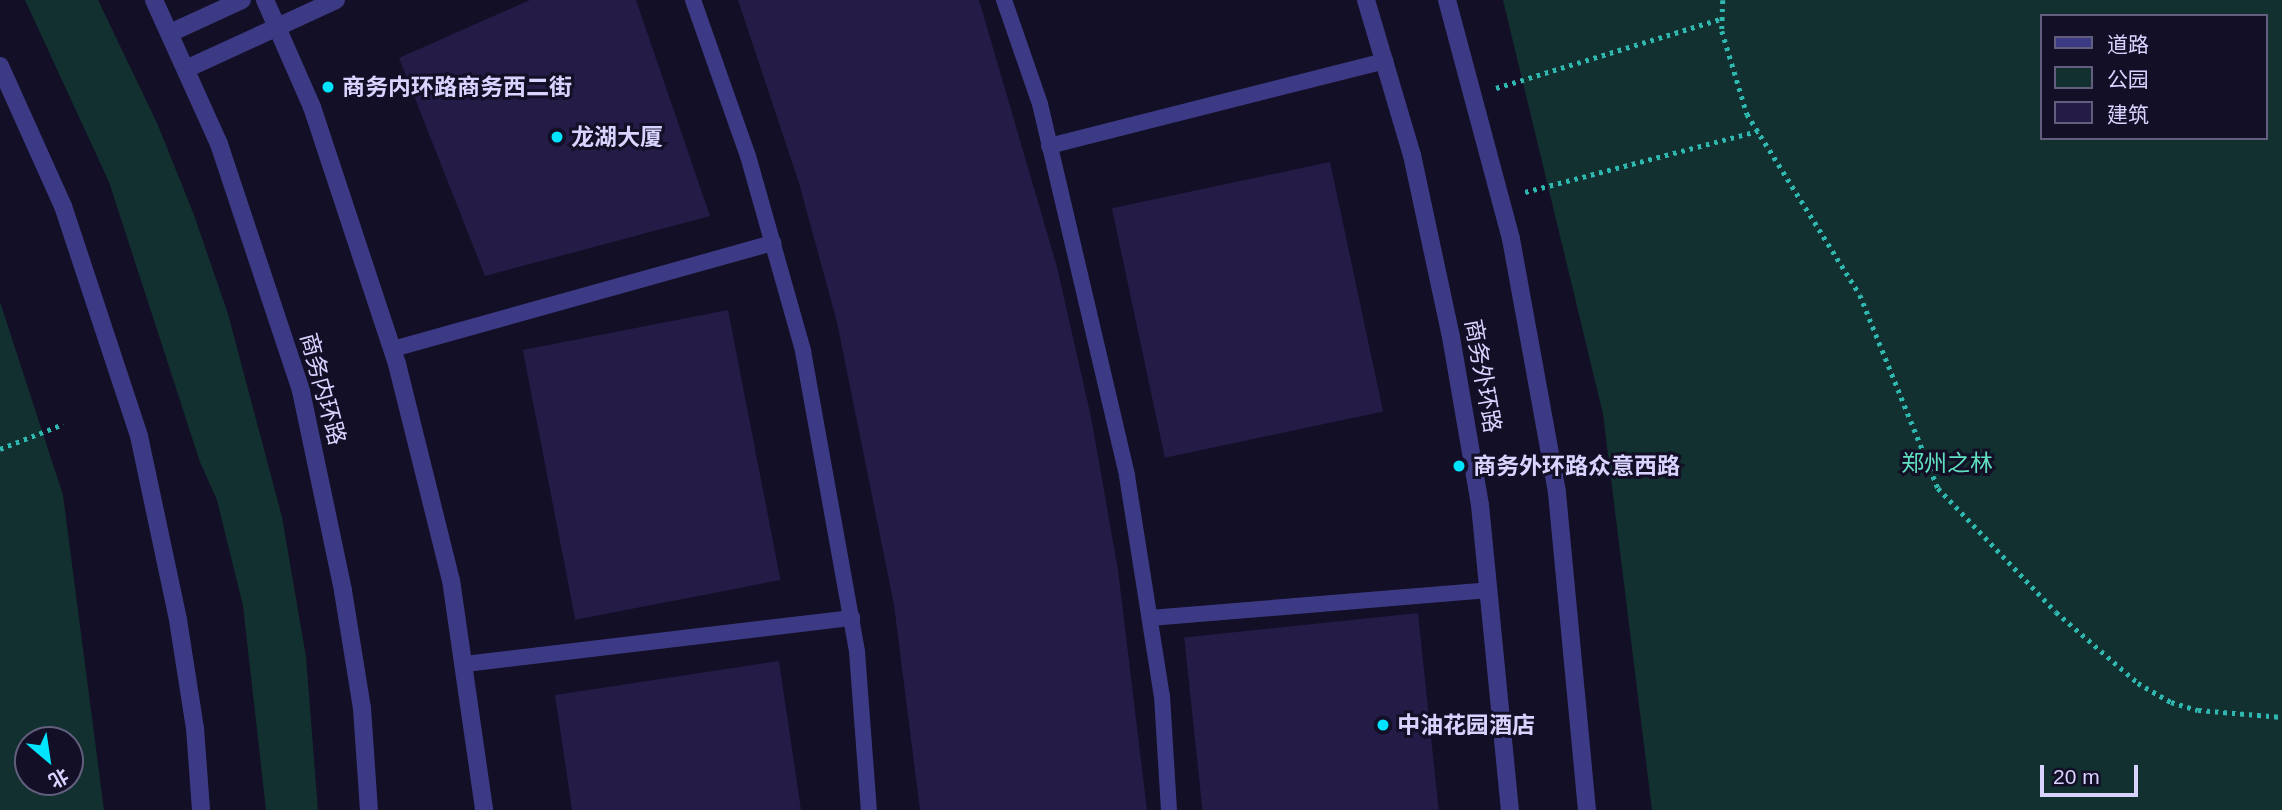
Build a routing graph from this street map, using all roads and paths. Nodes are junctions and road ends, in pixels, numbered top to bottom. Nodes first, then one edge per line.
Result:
1 (154, 0) edge
2 (242, 0) edge
3 (265, 0) edge
4 (336, 0) edge
5 (693, 0) edge
6 (1004, 0) edge
7 (1367, 0) edge
8 (1447, 0) edge
9 (1723, 0) edge
10 (1723, 18) junction
11 (277, 27) junction
12 (170, 33) junction
13 (1385, 61) junction
14 (0, 66) edge
15 (186, 69) junction
16 (1475, 95) junction
17 (1758, 131) junction
18 (1049, 146) junction
19 (1502, 198) junction
20 (773, 243) junction
21 (393, 349) junction
22 (63, 424) dead end
23 (0, 449) edge
24 (1489, 590) junction
25 (852, 618) junction
26 (1150, 618) junction
27 (465, 664) junction
28 (2282, 717) edge
29 (201, 810) edge
30 (369, 810) edge
31 (484, 810) edge
32 (869, 810) edge
33 (1169, 810) edge
34 (1510, 810) edge
35 (1587, 810) edge

1 - 12 street, 商务内环路
2 - 12 street
3 - 11 street
4 - 11 street
5 - 20 lane
6 - 18 lane
7 - 13 street, 商务外环路
8 - 16 street
9 - 10 path
10 - 16 path
10 - 17 path
11 - 15 street
11 - 21 street
12 - 15 street, 商务内环路
13 - 18 lane
13 - 24 street, 商务外环路
14 - 29 street
15 - 30 street, 商务内环路
16 - 19 street
17 - 19 path
17 - 28 path
18 - 26 lane
19 - 35 street
20 - 21 lane
20 - 25 lane
21 - 27 street
22 - 23 path
24 - 26 lane
24 - 34 street, 商务外环路
25 - 27 lane
25 - 32 lane
26 - 33 lane
27 - 31 street

